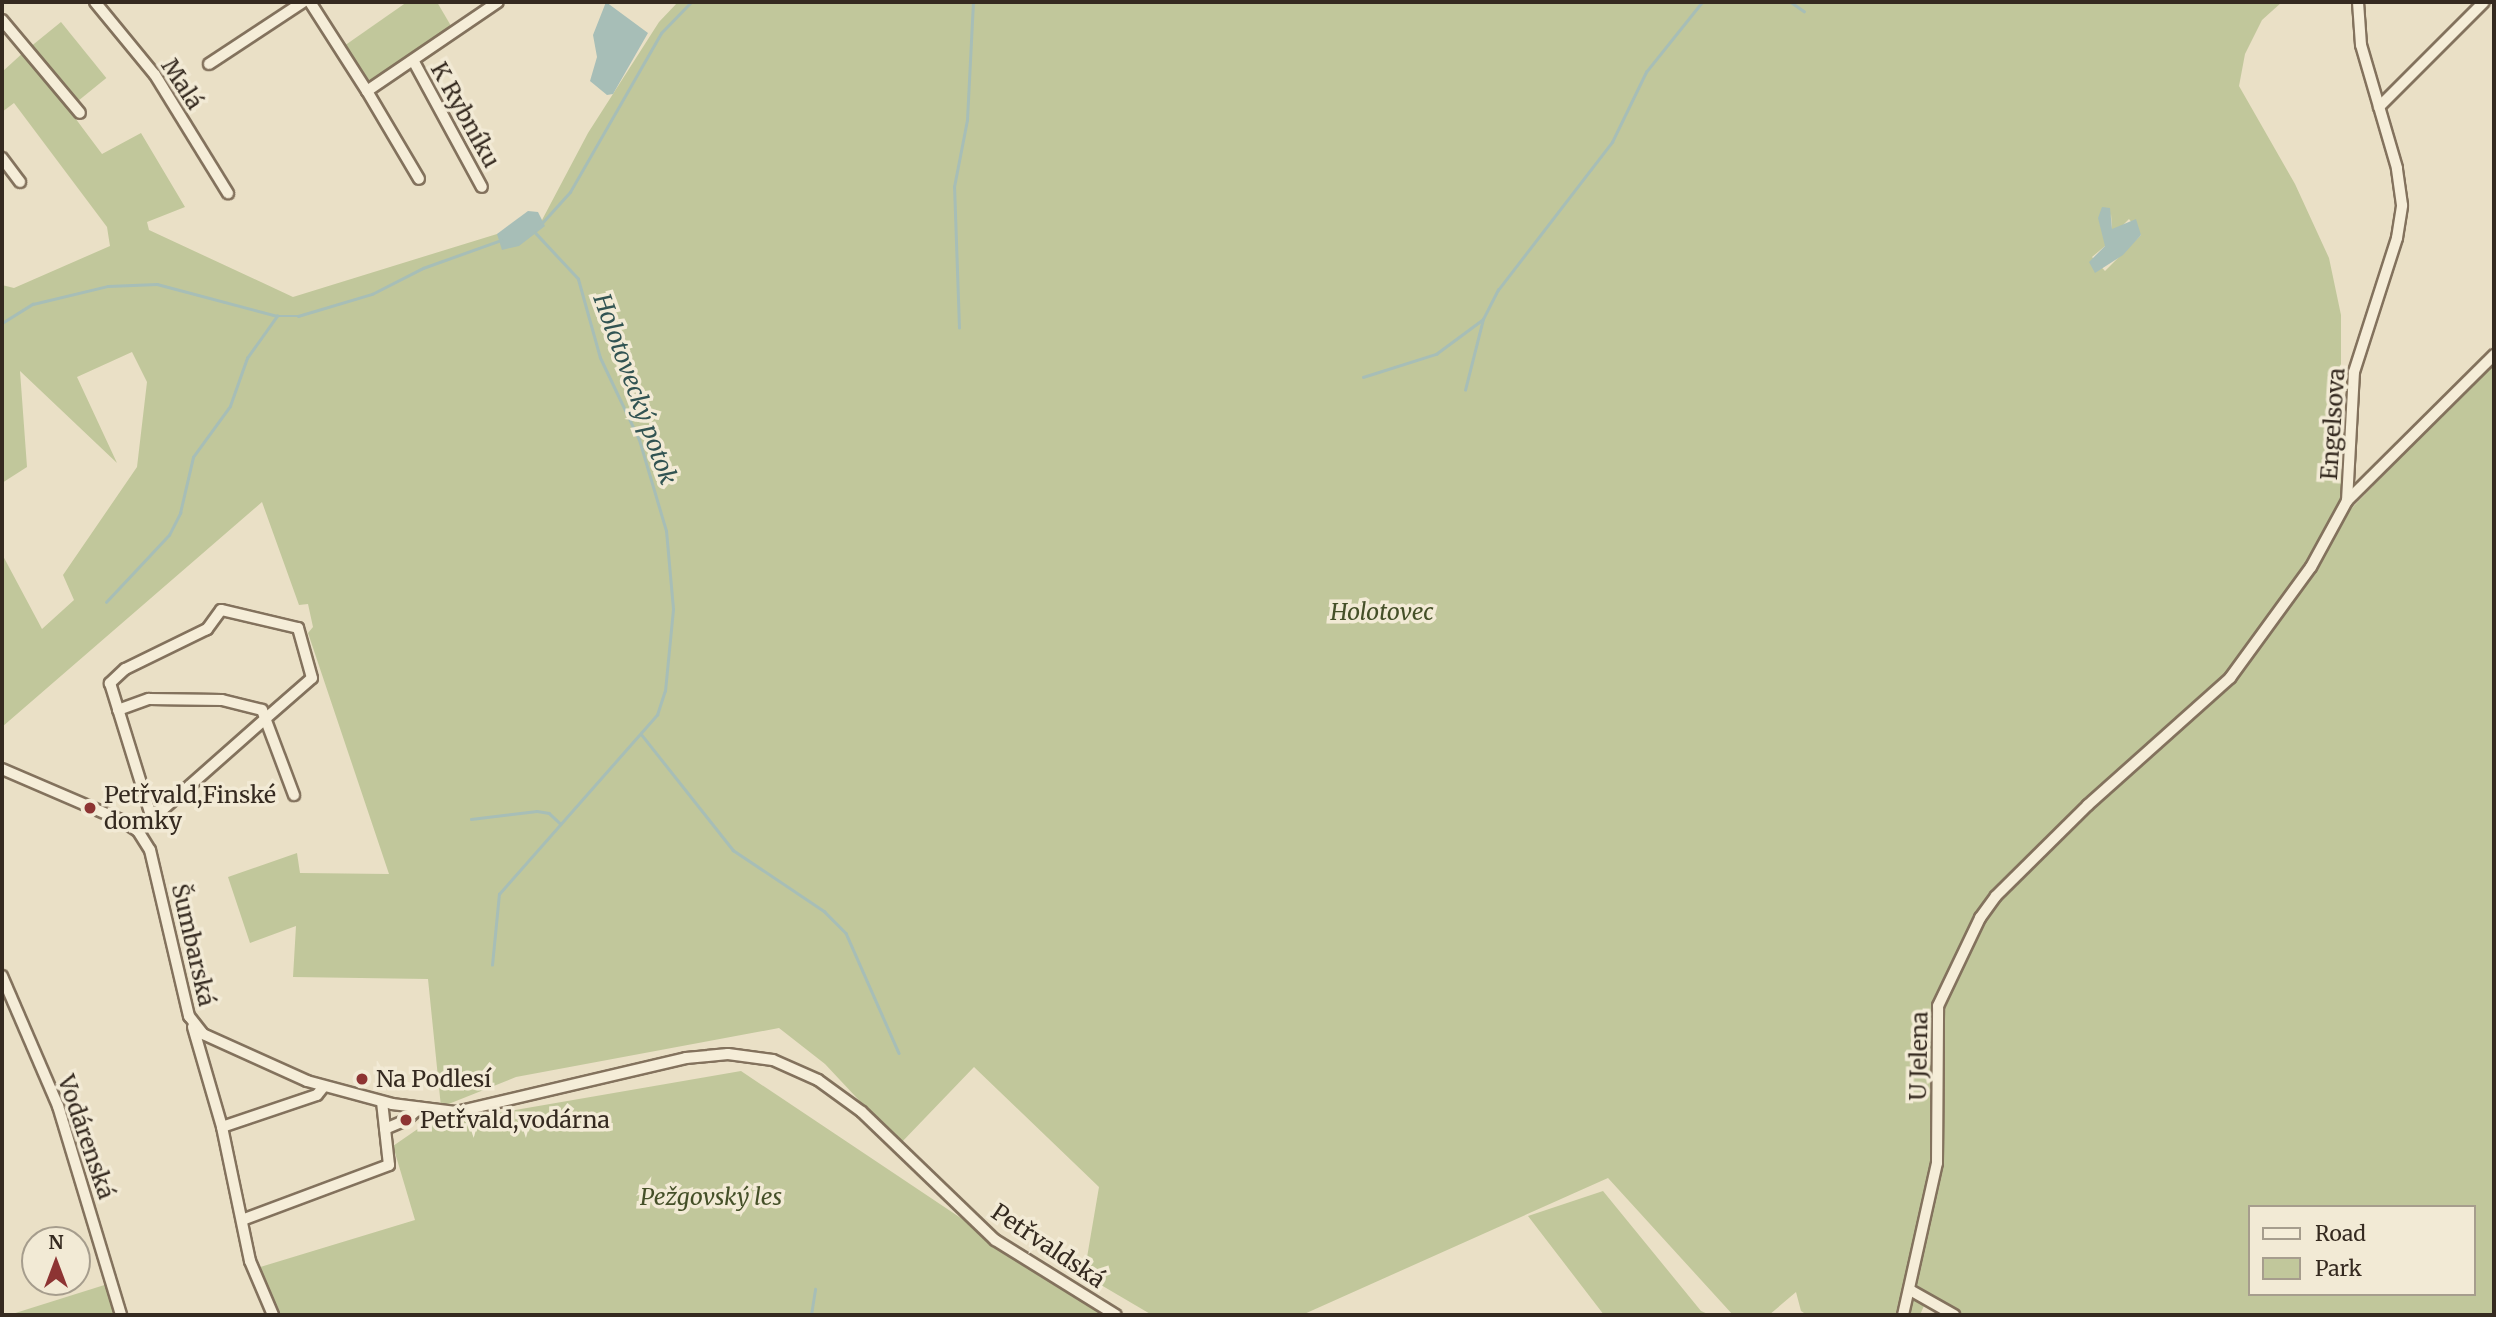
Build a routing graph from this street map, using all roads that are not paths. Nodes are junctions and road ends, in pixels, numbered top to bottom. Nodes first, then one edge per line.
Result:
1 (95, 2) edge
2 (303, 2) edge
3 (310, 2) edge
4 (498, 2) edge
5 (2358, 2) edge
6 (2484, 2) edge
7 (2, 20) edge
8 (414, 62) junction
9 (209, 64) dead end
10 (367, 91) junction
11 (2379, 107) junction
12 (79, 113) dead end
13 (2, 158) edge
14 (419, 179) dead end
15 (20, 182) dead end
16 (482, 187) dead end
17 (228, 193) dead end
18 (2494, 355) edge
19 (2347, 501) junction
20 (118, 710) junction
21 (265, 719) junction
22 (2, 769) edge
23 (295, 795) dead end
24 (2088, 805) joint
25 (152, 819) junction
26 (138, 831) junction
27 (2, 976) edge
28 (193, 1027) junction
29 (324, 1086) junction
30 (382, 1102) junction
31 (419, 1108) junction
32 (456, 1112) joint
33 (222, 1127) junction
34 (385, 1129) junction
35 (242, 1220) junction
36 (1910, 1290) junction
37 (121, 1315) edge
38 (273, 1315) edge
39 (1116, 1315) edge
40 (1903, 1315) edge
41 (1954, 1315) edge

1 - 17 street, Malá
2 - 9 street
3 - 10 street
4 - 8 street
5 - 11 street, Engelsova
6 - 11 street
7 - 12 street
8 - 10 street
8 - 16 street, K Rybníku
10 - 14 street
11 - 19 street, Engelsova
13 - 15 street
18 - 19 street
19 - 24 street, Engelsova
20 - 21 street
20 - 21 street
20 - 25 street
21 - 23 street
21 - 25 street
22 - 26 street
24 - 36 street, U Jelena
25 - 26 street
26 - 28 street, Šumbarská
27 - 37 street, Vodárenská
28 - 29 street, Šumbarská
28 - 33 street
29 - 30 street, Šumbarská
29 - 33 street
30 - 31 street, Šumbarská
30 - 34 street
31 - 32 street, Šumbarská
31 - 34 street
32 - 39 street, Petřvaldská
33 - 35 street
34 - 35 street
35 - 38 street
36 - 40 street, U Jelena
36 - 41 street

